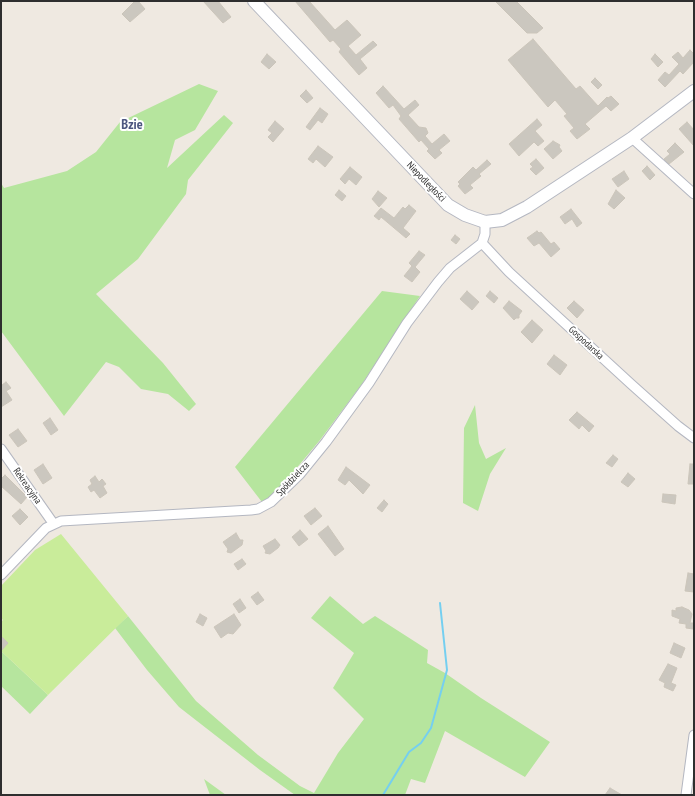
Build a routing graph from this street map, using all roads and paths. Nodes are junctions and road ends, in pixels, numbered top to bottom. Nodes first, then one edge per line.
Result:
1 (254, 1) edge
2 (694, 91) edge
3 (632, 138) junction
4 (694, 194) edge
5 (485, 222) junction
6 (482, 243) junction
7 (694, 438) edge
8 (1, 449) edge
9 (53, 523) junction
10 (1, 575) edge
11 (694, 735) edge
12 (686, 795) edge

1 - 5 street, Niepodległości
2 - 3 street, Niepodległości
3 - 4 street
3 - 5 street, Niepodległości
5 - 6 street
6 - 7 street, Gospodarska
6 - 9 street, Spółdzielcza
8 - 9 street, Rekreacyjna
9 - 10 street, Spółdzielcza
11 - 12 street

